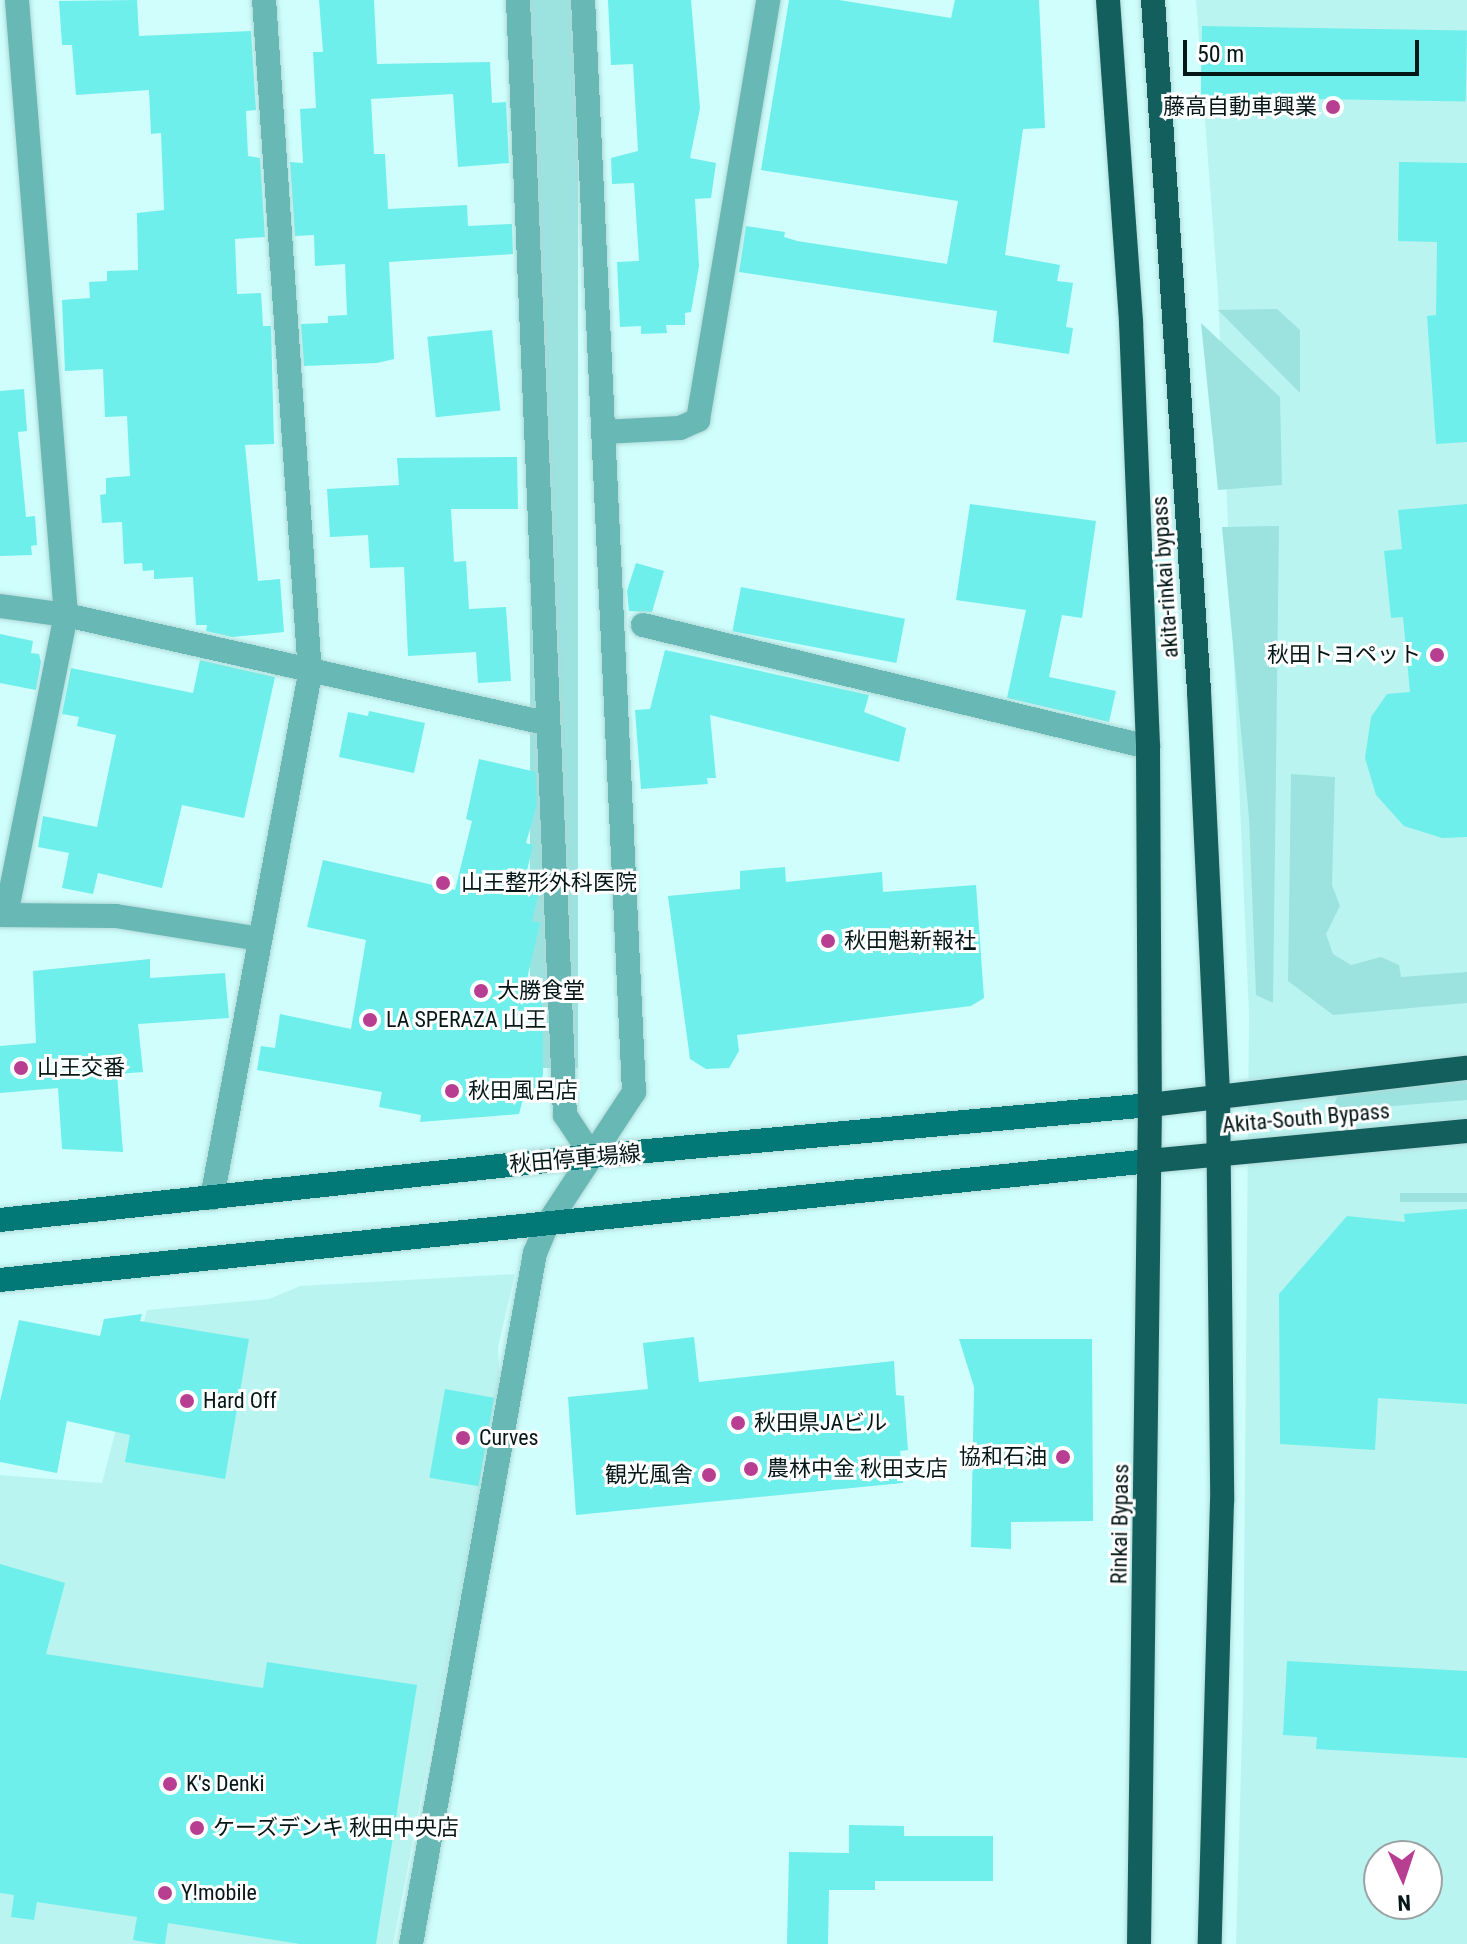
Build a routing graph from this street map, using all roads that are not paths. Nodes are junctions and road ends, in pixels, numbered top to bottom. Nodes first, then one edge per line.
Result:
1 (17, 0) edge
2 (264, 0) edge
3 (518, 0) edge
4 (583, 0) edge
5 (768, 0) edge
6 (1108, 0) edge
7 (1153, 0) edge
8 (603, 432) junction
9 (0, 606) edge
10 (66, 615) junction
11 (643, 625) dead end
12 (310, 674) junction
13 (546, 723) junction
14 (1148, 747) junction
15 (3, 915) edge
16 (259, 939) junction
17 (1467, 1068) edge
18 (1218, 1093) junction
19 (1150, 1105) junction
20 (1467, 1131) edge
21 (1219, 1151) junction
22 (592, 1156) junction
23 (1149, 1161) junction
24 (212, 1198) junction
25 (0, 1220) edge
26 (548, 1223) junction
27 (0, 1280) edge
28 (411, 1944) edge
29 (1139, 1944) edge
30 (1210, 1944) edge

1 - 10 street
2 - 12 street
3 - 13 street
4 - 8 street
5 - 8 street
6 - 14 highway, akita-rinkai bypass
7 - 18 highway, akita-rinkai bypass
8 - 22 street
9 - 10 street
10 - 12 street
10 - 15 street
11 - 14 street
12 - 13 street
12 - 16 street
13 - 22 street
14 - 19 highway, akita-rinkai bypass
15 - 16 street
16 - 24 street
17 - 18 highway, Akita-South Bypass
18 - 19 highway, Akita-South Bypass
18 - 21 highway, akita-rinkai bypass
19 - 22 main road, 秋田停車場線
19 - 23 highway, Rinkai Bypass
20 - 21 highway, Akita-South Bypass
21 - 23 highway, Akita-South Bypass
21 - 30 highway
22 - 24 main road, 秋田停車場線
22 - 26 street
23 - 26 main road
23 - 29 highway, Rinkai Bypass
24 - 25 main road, 秋田停車場線
26 - 27 main road
26 - 28 street

